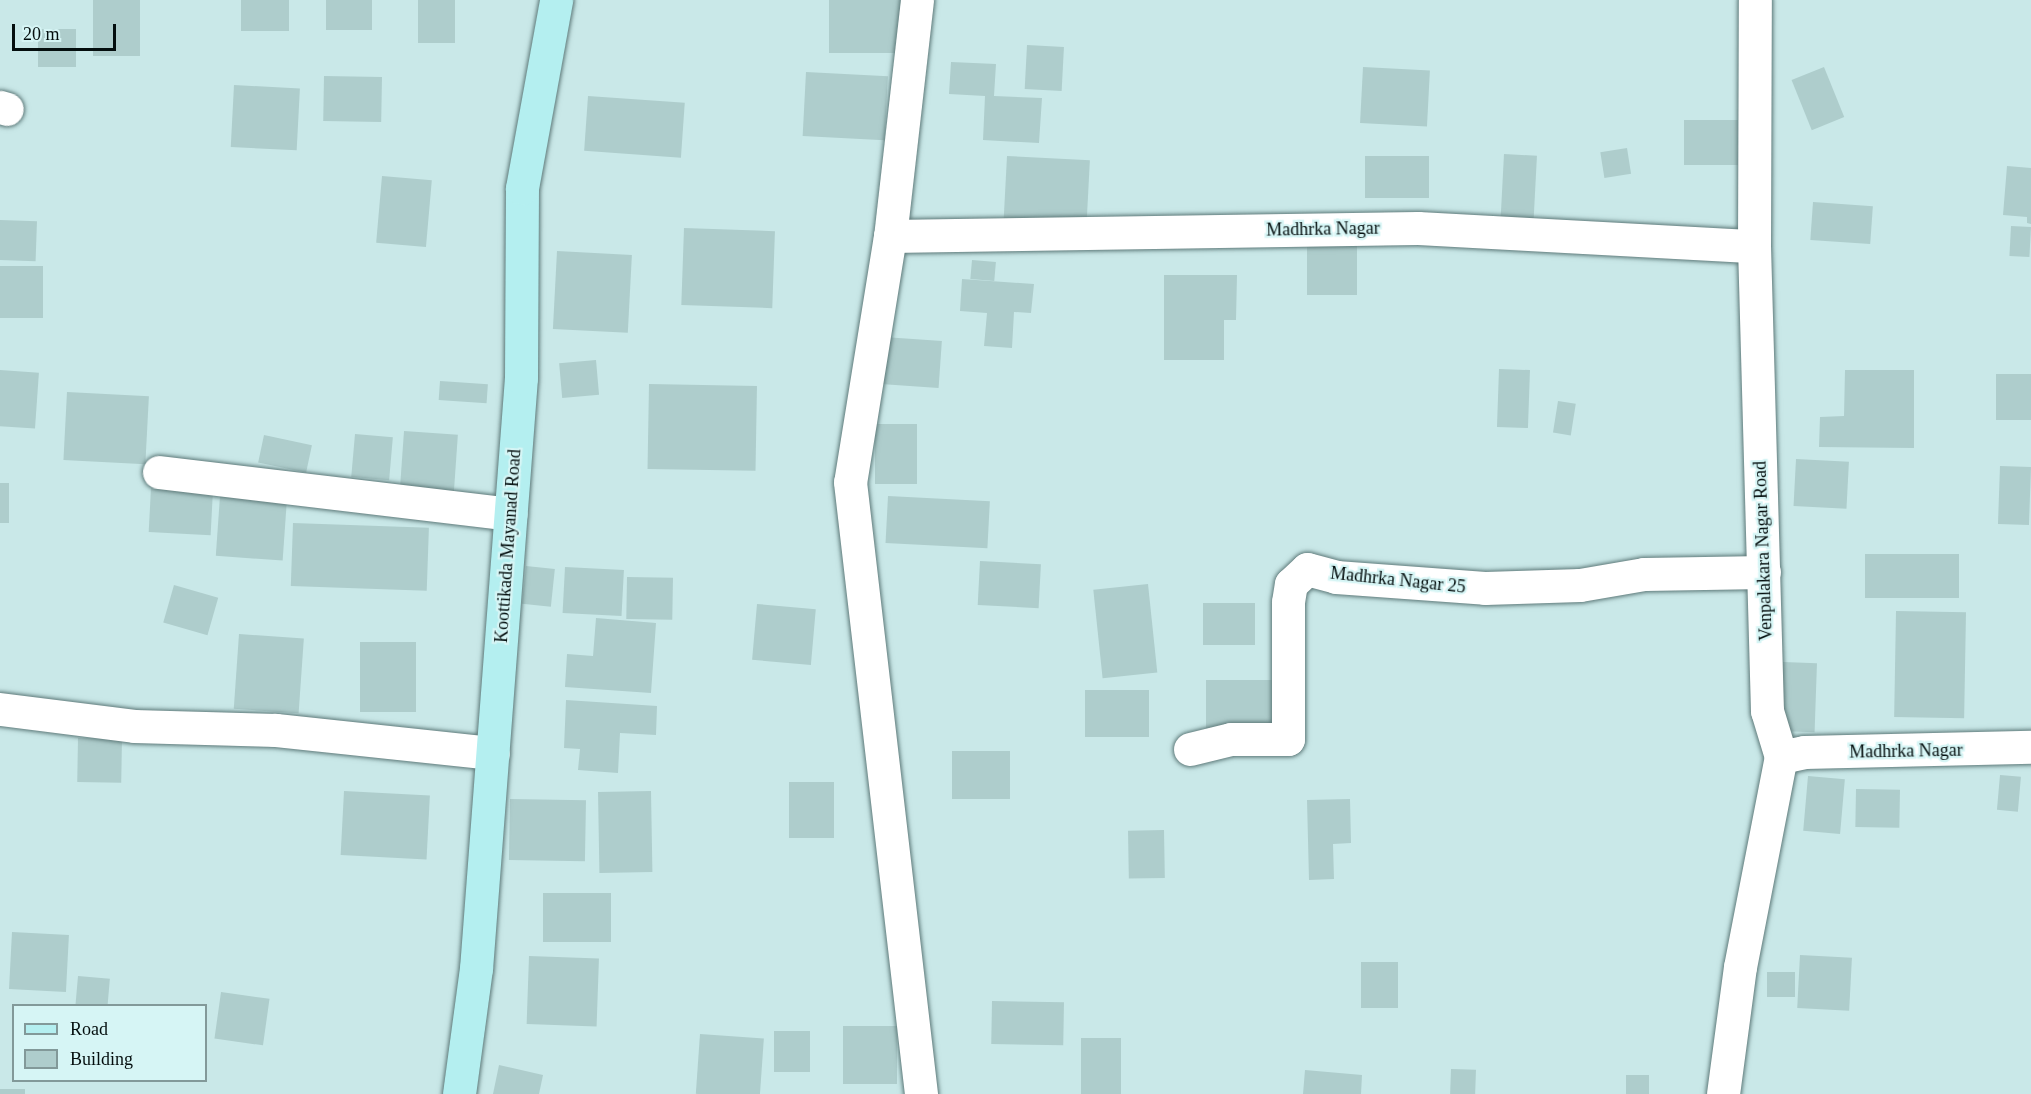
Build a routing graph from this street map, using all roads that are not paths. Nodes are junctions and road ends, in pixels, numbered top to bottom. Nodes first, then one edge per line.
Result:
1 (556, 0) edge
2 (917, 0) edge
3 (1755, 0) edge
4 (891, 236) junction
5 (1754, 246) junction
6 (159, 472) dead end
7 (511, 514) junction
8 (1764, 572) junction
9 (0, 709) edge
10 (2031, 747) edge
11 (1190, 749) dead end
12 (493, 753) junction
13 (1781, 757) junction
14 (459, 1094) edge
15 (921, 1094) edge
16 (1723, 1094) edge

1 - 7 main road, Koottikada Mayanad Road
2 - 4 street
3 - 5 street, Venpalakara Nagar Road
4 - 5 street, Madhrka Nagar
4 - 15 street
5 - 8 street, Venpalakara Nagar Road
6 - 7 street
7 - 12 main road, Koottikada Mayanad Road
8 - 11 street, Madhrka Nagar 25
8 - 13 street, Venpalakara Nagar Road
9 - 12 street
10 - 13 street, Madhrka Nagar
12 - 14 main road, Koottikada Mayanad Road
13 - 16 street, Venpalakara Nagar Road

